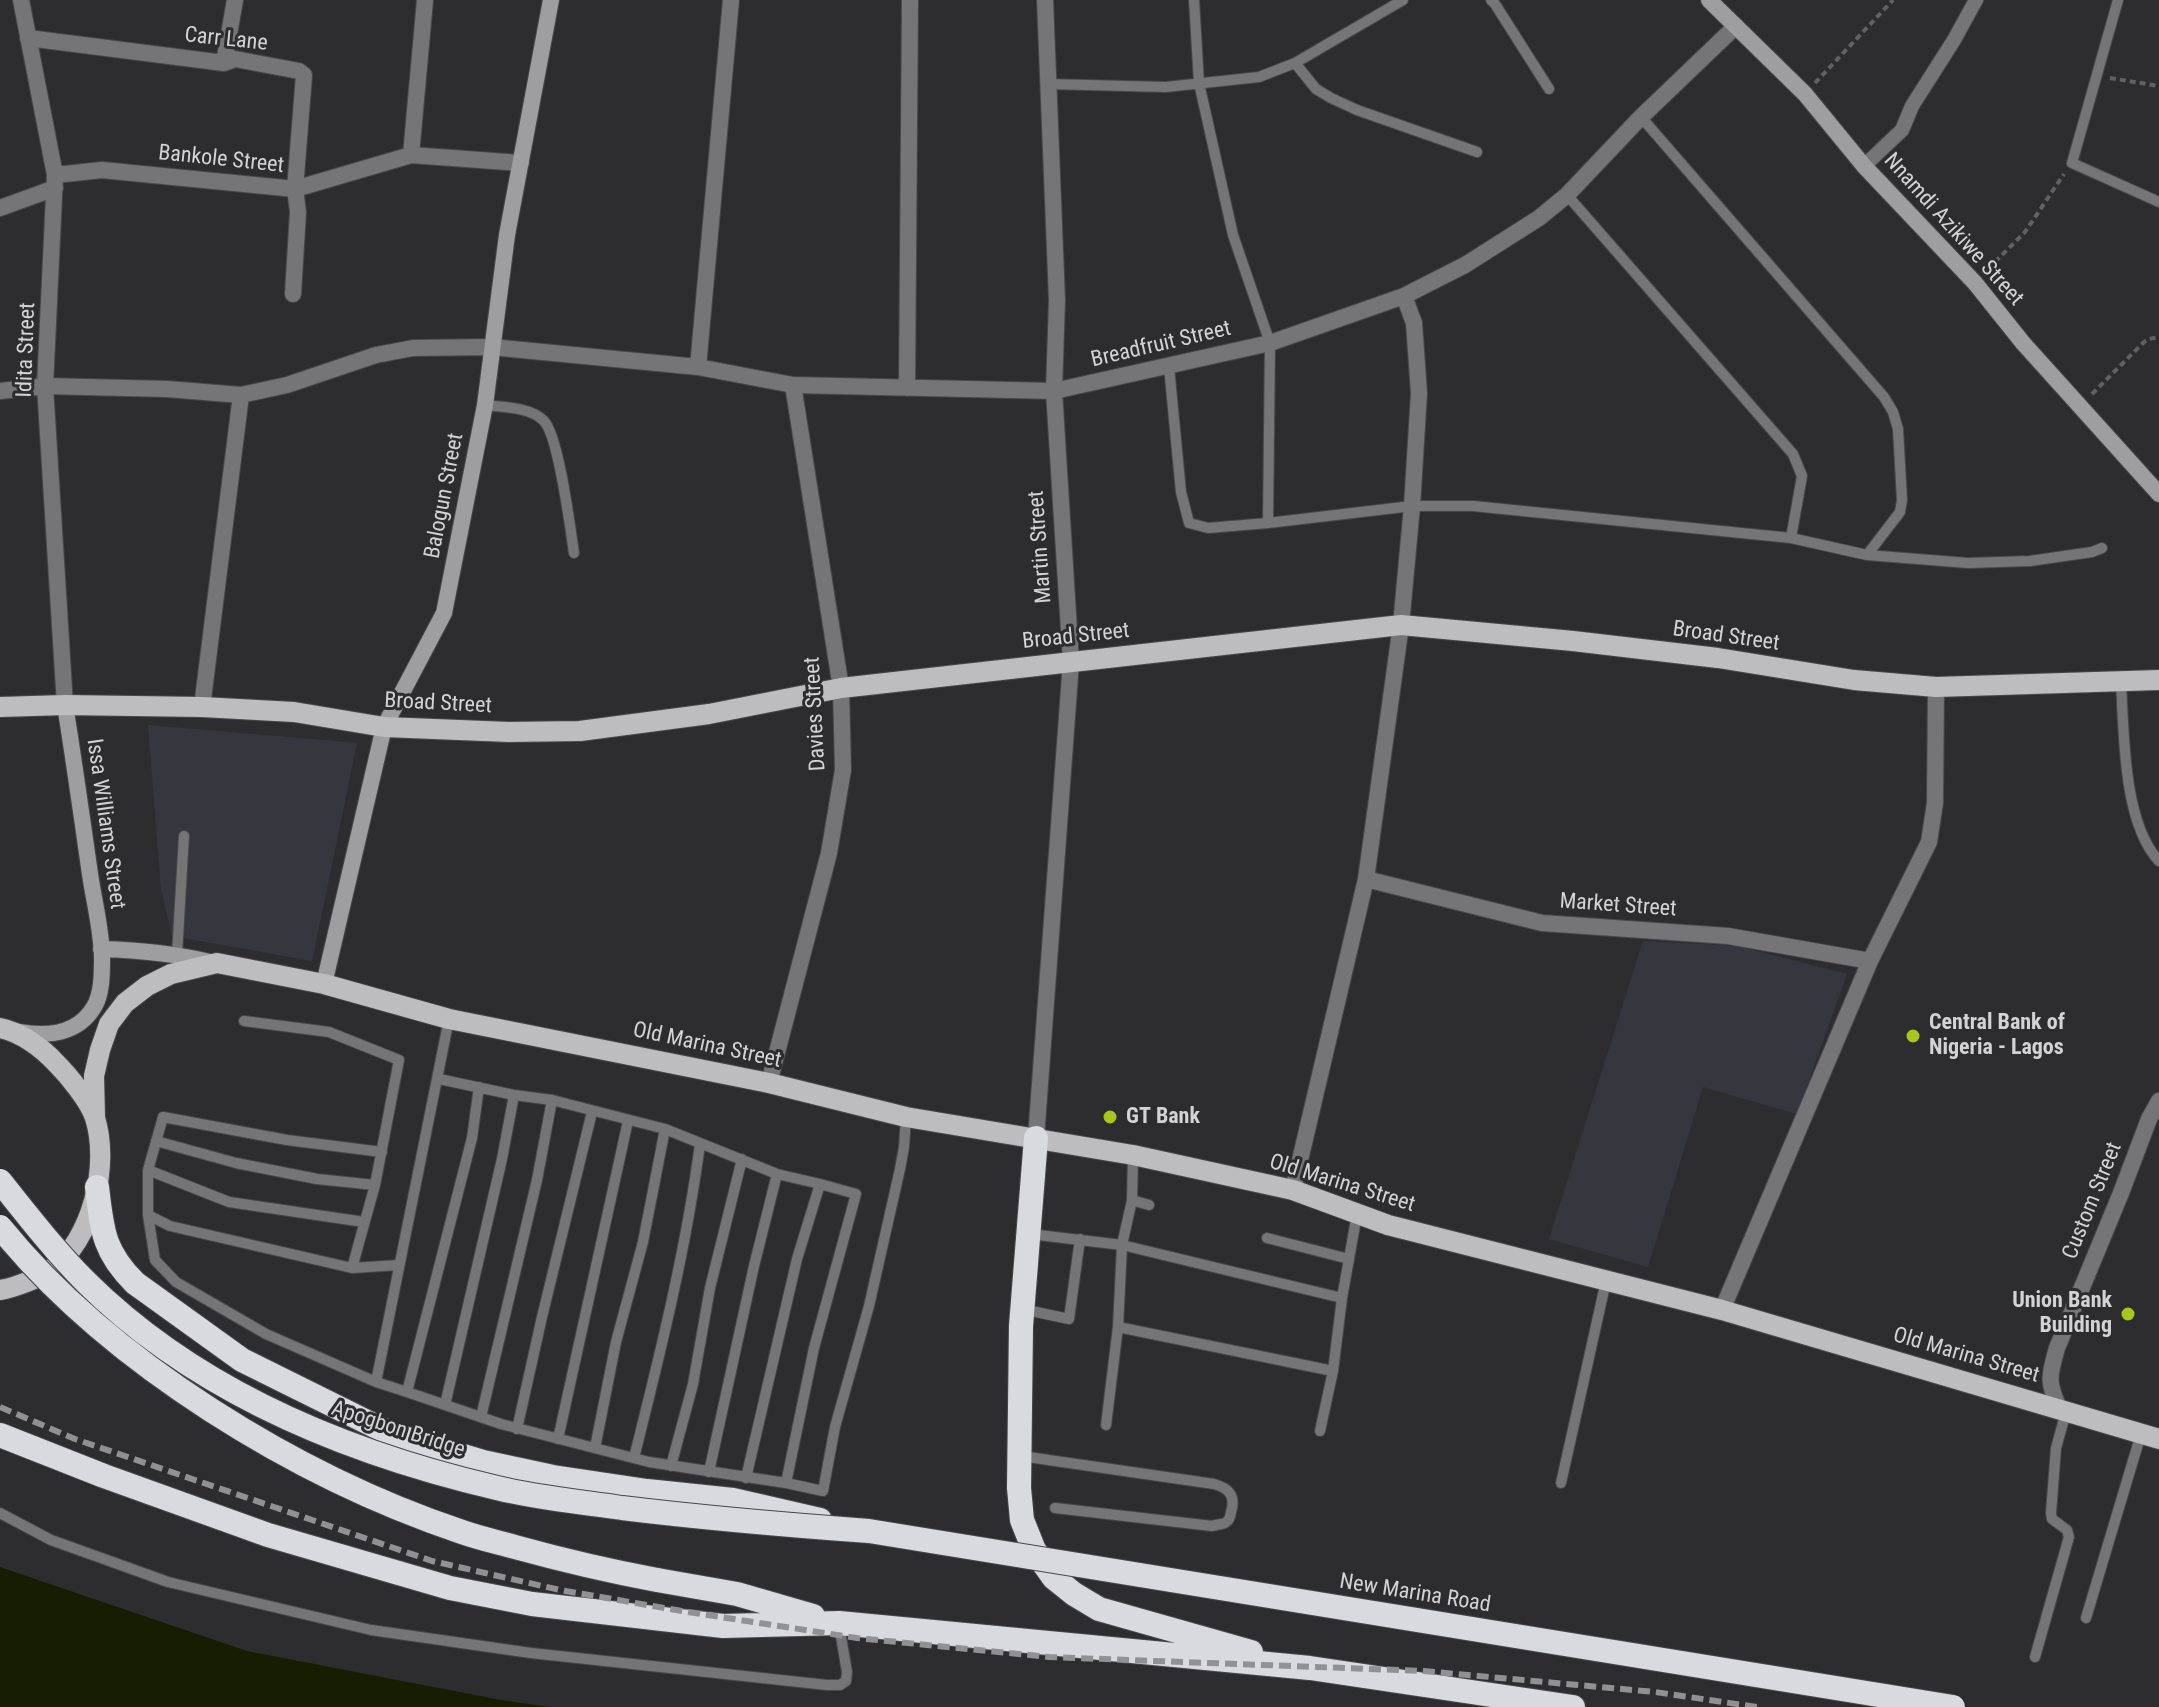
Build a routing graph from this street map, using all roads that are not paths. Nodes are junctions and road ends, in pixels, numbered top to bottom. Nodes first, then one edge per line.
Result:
1 (21, 0) edge
2 (235, 0) edge
3 (425, 0) edge
4 (551, 0) edge
5 (731, 0) edge
6 (910, 0) edge
7 (1045, 0) edge
8 (1194, 0) edge
9 (1403, 0) edge
10 (1491, 0) edge
11 (1709, 0) edge
12 (1976, 0) edge
13 (2118, 0) edge
14 (1736, 26) junction
15 (28, 38) junction
16 (224, 63) junction
17 (1295, 63) junction
18 (1199, 83) junction
19 (1047, 84) junction
20 (1549, 89) dead end
21 (1641, 117) junction
22 (1477, 152) dead end
23 (411, 155) junction
24 (521, 163) junction
25 (1864, 166) junction
26 (55, 181) junction
27 (295, 189) junction
28 (1567, 195) junction
29 (2159, 202) edge
30 (0, 208) edge
31 (293, 294) dead end
32 (1404, 296) junction
33 (1270, 343) junction
34 (491, 347) junction
35 (698, 367) junction
36 (1169, 367) junction
37 (793, 385) junction
38 (45, 386) junction
39 (907, 388) junction
40 (0, 391) edge
41 (1054, 391) junction
42 (241, 395) junction
43 (485, 405) junction
44 (2159, 494) edge
45 (1412, 506) junction
46 (1268, 523) junction
47 (1791, 538) junction
48 (2102, 548) dead end
49 (574, 553) dead end
50 (1867, 555) junction
51 (1401, 625) junction
52 (1071, 662) junction
53 (2159, 680) edge
54 (2121, 682) junction
55 (1936, 687) junction
56 (841, 688) junction
57 (65, 705) junction
58 (0, 707) edge
59 (202, 707) junction
60 (384, 727) junction
61 (184, 836) dead end
62 (2159, 861) edge
63 (1366, 879) junction
64 (101, 949) junction
65 (177, 954) junction
66 (1870, 961) junction
67 (217, 963) junction
68 (324, 984) junction
69 (449, 1019) junction
70 (244, 1021) dead end
71 (5, 1029) edge
72 (439, 1079) junction
73 (769, 1083) junction
74 (479, 1087) junction
75 (514, 1095) junction
76 (552, 1100) junction
77 (2159, 1101) edge
78 (592, 1112) junction
79 (95, 1117) junction
80 (906, 1117) junction
81 (628, 1121) junction
82 (665, 1129) junction
83 (1036, 1138) junction
84 (156, 1141) junction
85 (700, 1144) junction
86 (382, 1152) junction
87 (1133, 1155) junction
88 (742, 1159) junction
89 (148, 1170) junction
90 (777, 1174) junction
91 (0, 1181) edge
92 (820, 1184) junction
93 (375, 1185) junction
94 (97, 1187) junction
95 (1293, 1190) junction
96 (1132, 1200) junction
97 (1149, 1205) dead end
98 (1357, 1214) junction
99 (148, 1215) junction
100 (364, 1222) junction
101 (0, 1227) edge
102 (1028, 1234) junction
103 (1267, 1238) dead end
104 (1080, 1239) junction
105 (1122, 1245) junction
106 (1349, 1259) junction
107 (399, 1265) junction
108 (352, 1268) junction
109 (1606, 1281) junction
110 (0, 1290) edge
111 (1342, 1298) junction
112 (1022, 1309) junction
113 (1722, 1310) junction
114 (1118, 1327) junction
115 (1333, 1371) junction
116 (376, 1382) junction
117 (407, 1392) junction
118 (445, 1405) junction
119 (2063, 1410) junction
120 (481, 1417) junction
121 (1106, 1425) dead end
122 (517, 1429) junction
123 (1320, 1431) dead end
124 (0, 1435) edge
125 (2150, 1437) edge
126 (558, 1439) junction
127 (595, 1448) junction
128 (1019, 1456) junction
129 (634, 1458) junction
130 (671, 1466) junction
131 (709, 1472) junction
132 (746, 1478) junction
133 (786, 1483) junction
134 (1561, 1483) dead end
135 (1055, 1508) dead end
136 (0, 1513) edge
137 (869, 1531) junction
138 (2086, 1618) dead end
139 (839, 1623) junction
140 (2035, 1657) dead end
141 (1310, 1668) junction
142 (1573, 1707) edge
143 (1953, 1707) edge

1 - 15 street, Idita Street
2 - 16 street
3 - 23 street
4 - 24 main road, Balogun Street
5 - 35 street
6 - 39 street
7 - 19 street, Martin Street
8 - 18 lane
9 - 17 lane
10 - 20 lane
11 - 14 main road, Nnamdi Azikiwe Street
12 - 25 street
13 - 29 lane
14 - 21 street, Breadfruit Street
14 - 25 main road, Nnamdi Azikiwe Street
15 - 16 street, Carr Lane
15 - 26 street, Idita Street
16 - 27 street, Carr Lane
17 - 18 lane
17 - 22 lane
18 - 19 lane
18 - 33 lane
19 - 41 street, Martin Street
21 - 28 street, Breadfruit Street
21 - 50 lane
23 - 24 street, Bankole Street
23 - 27 street, Bankole Street
24 - 34 main road, Balogun Street
25 - 44 main road, Nnamdi Azikiwe Street
26 - 27 street, Bankole Street
26 - 30 street, Bankole Street
26 - 38 street, Idita Street
27 - 31 street
28 - 32 street, Breadfruit Street
28 - 47 lane
32 - 33 street, Breadfruit Street
32 - 45 street
33 - 36 street, Breadfruit Street
33 - 46 lane
34 - 35 street, Breadfruit Street
34 - 42 street, Breadfruit Street
34 - 43 main road, Balogun Street
35 - 37 street, Breadfruit Street
36 - 41 street, Breadfruit Street
36 - 46 lane
37 - 39 street, Breadfruit Street
37 - 56 street, Davies Street
38 - 40 street, Breadfruit Street
38 - 42 street, Breadfruit Street
38 - 57 street, Idita Street
39 - 41 street, Breadfruit Street
41 - 52 street, Martin Street
42 - 59 street
43 - 49 lane
43 - 60 main road, Balogun Street
45 - 46 lane
45 - 47 lane
45 - 51 street
47 - 50 lane
48 - 50 lane
51 - 52 main road, Broad Street
51 - 55 main road, Broad Street
51 - 63 street
52 - 56 main road, Broad Street
52 - 83 street, Martin Street
53 - 54 main road, Broad Street
54 - 55 main road, Broad Street
54 - 62 lane
55 - 66 street
56 - 60 main road, Broad Street
56 - 73 street, Davies Street
57 - 58 main road, Broad Street
57 - 59 main road, Broad Street
57 - 64 main road, Issa Williams Street
59 - 60 main road, Broad Street
60 - 68 main road, Balogun Street
61 - 65 lane
63 - 66 street, Market Street
63 - 95 street
64 - 65 main road, Old Marina Street
64 - 71 main road
65 - 67 main road, Old Marina Street
66 - 113 street
67 - 68 main road, Old Marina Street
67 - 79 main road, Old Marina Street
68 - 69 main road, Old Marina Street
69 - 72 lane
69 - 73 main road, Old Marina Street
70 - 86 lane
71 - 79 main road
72 - 74 lane
72 - 107 lane
73 - 80 main road, Old Marina Street
74 - 75 lane
74 - 117 lane
75 - 76 lane
75 - 118 lane
76 - 78 lane
76 - 120 lane
77 - 119 street, Custom Street
78 - 81 lane
78 - 122 lane
79 - 94 main road, Old Marina Street
80 - 83 main road, Old Marina Street
80 - 133 lane
81 - 82 lane
81 - 126 lane
82 - 85 lane
82 - 127 lane
83 - 87 main road, Old Marina Street
83 - 102 highway
84 - 86 lane
84 - 89 lane
84 - 93 lane
85 - 88 lane
85 - 129 lane
86 - 93 lane
87 - 95 main road, Old Marina Street
87 - 96 lane
88 - 90 lane
88 - 130 lane
89 - 99 lane
89 - 100 lane
90 - 92 lane
90 - 131 lane
91 - 137 highway, Apogbon Bridge, bridge
92 - 132 lane
92 - 133 lane
93 - 100 lane
94 - 110 main road, Old Marina Street
94 - 137 highway, bridge
95 - 98 main road, Old Marina Street
96 - 97 lane
96 - 105 lane
98 - 106 lane
98 - 109 main road, Old Marina Street
99 - 108 lane
99 - 116 lane
100 - 108 lane
101 - 139 highway, bridge
102 - 104 lane
102 - 112 highway
103 - 106 lane
104 - 105 lane
104 - 112 lane
105 - 111 lane
105 - 114 lane
106 - 111 lane
107 - 108 lane
107 - 116 lane
109 - 113 main road, Old Marina Street
109 - 134 lane
111 - 115 lane
112 - 128 highway
113 - 119 main road, Old Marina Street
114 - 115 lane
114 - 121 lane
115 - 123 lane
116 - 117 lane
117 - 118 lane
118 - 120 lane
119 - 125 main road, Old Marina Street
119 - 140 lane
120 - 122 lane
122 - 126 lane
124 - 139 highway
125 - 138 lane
126 - 127 lane
127 - 129 lane
128 - 135 lane
128 - 141 highway
129 - 130 lane
130 - 131 lane
131 - 132 lane
132 - 133 lane
136 - 139 lane
137 - 143 highway, New Marina Road, bridge
139 - 141 highway
141 - 142 highway

